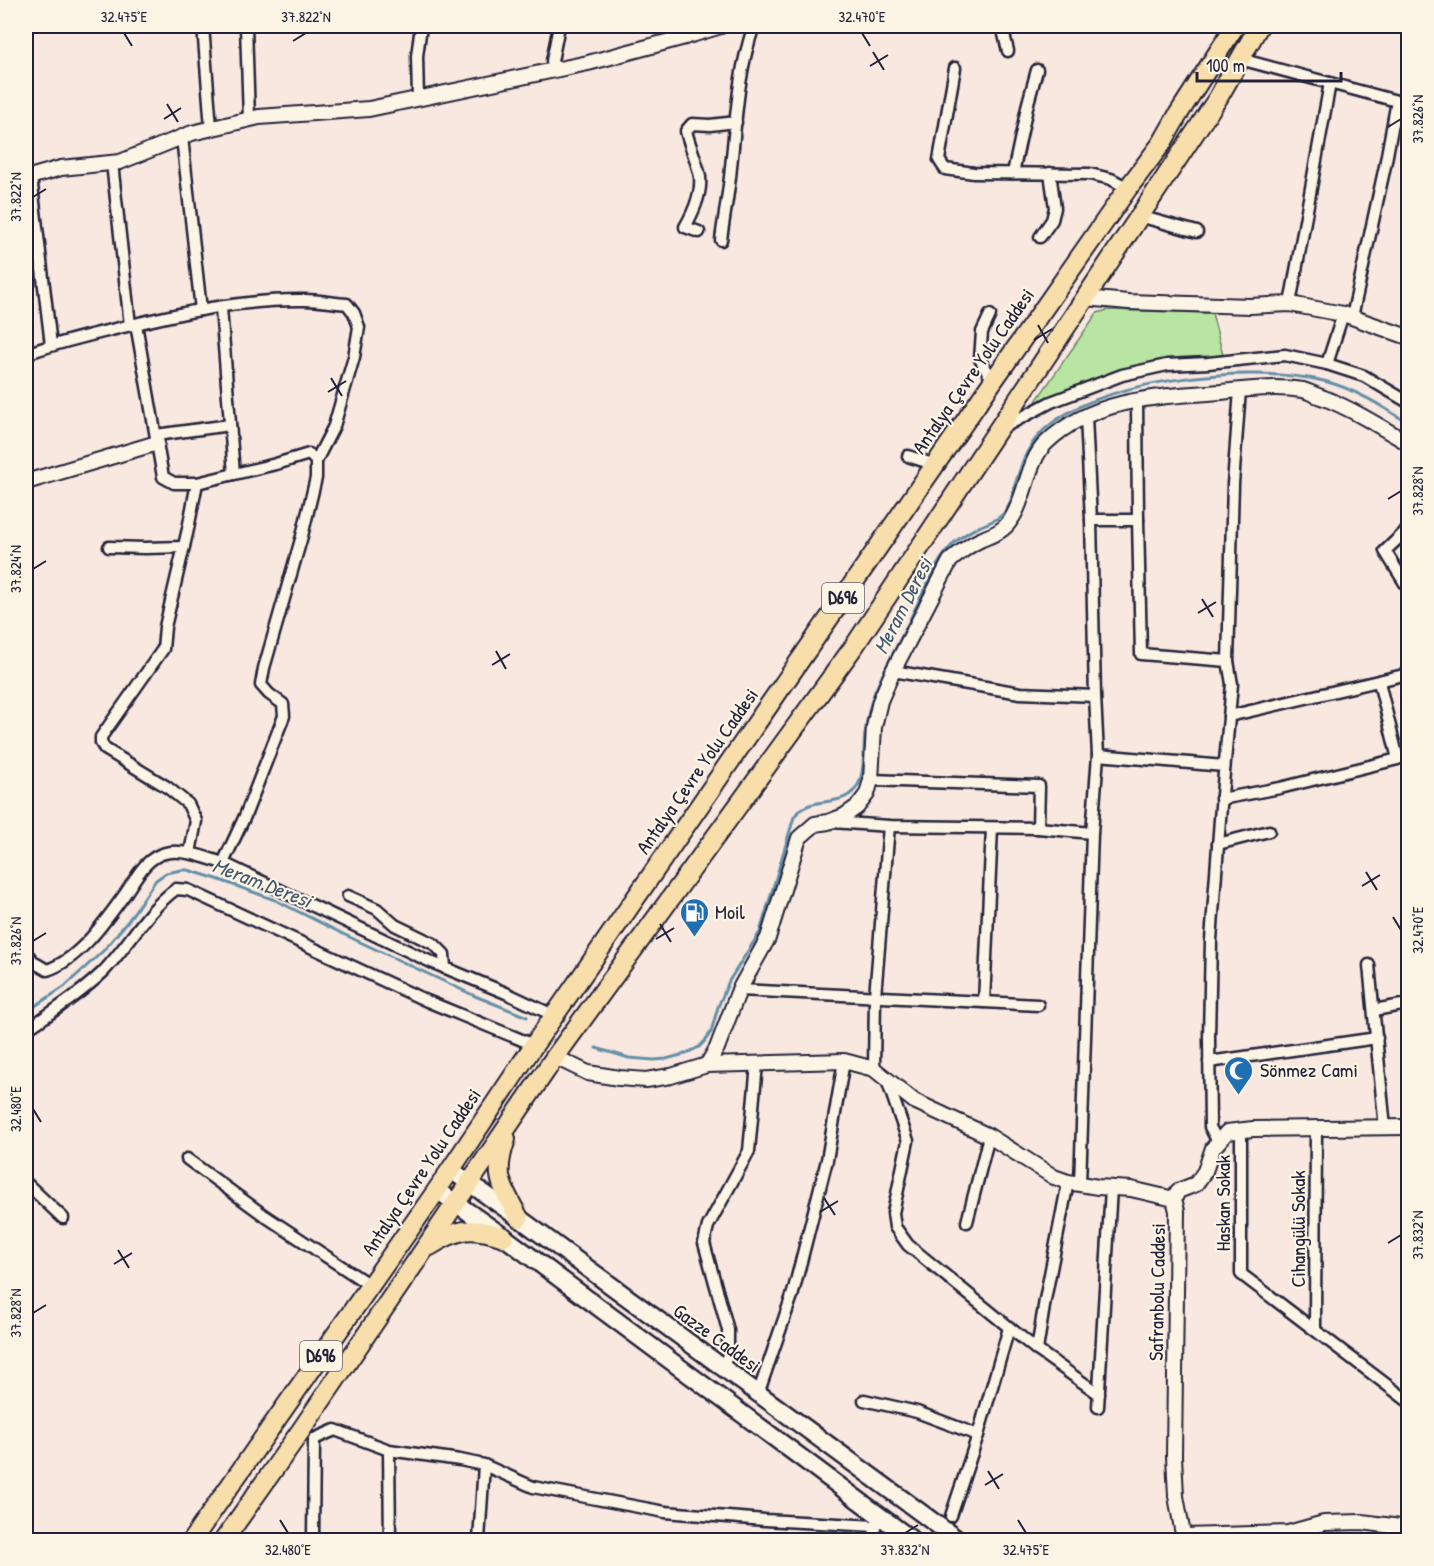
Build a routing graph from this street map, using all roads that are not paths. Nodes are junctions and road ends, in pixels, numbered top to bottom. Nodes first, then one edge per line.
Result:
1 (203, 26) edge
2 (246, 26) edge
3 (421, 26) edge
4 (559, 26) edge
5 (721, 26) edge
6 (754, 26) edge
7 (1002, 26) edge
8 (1235, 26) edge
9 (1259, 26) edge
10 (686, 31) edge
11 (1008, 51) dead end
12 (1240, 59) junction
13 (955, 68) dead end
14 (556, 70) junction
15 (1037, 70) dead end
16 (1330, 83) junction
17 (418, 98) junction
18 (1397, 101) junction
19 (1408, 105) edge
20 (249, 119) junction
21 (735, 122) junction
22 (211, 128) junction
23 (182, 137) junction
24 (112, 163) junction
25 (1013, 173) junction
26 (1050, 173) junction
27 (28, 177) edge
28 (1128, 188) junction
29 (1139, 216) junction
30 (1197, 231) dead end
31 (699, 232) dead end
32 (1040, 237) dead end
33 (721, 240) dead end
34 (1085, 298) junction
35 (1290, 304) junction
36 (221, 308) junction
37 (201, 310) junction
38 (990, 315) dead end
39 (1347, 315) junction
40 (133, 325) junction
41 (1408, 337) edge
42 (51, 345) junction
43 (26, 354) edge
44 (1327, 364) junction
45 (993, 381) junction
46 (1240, 390) junction
47 (1137, 400) junction
48 (1408, 402) edge
49 (1086, 417) junction
50 (230, 424) junction
51 (998, 430) junction
52 (156, 439) junction
53 (1408, 443) edge
54 (908, 456) dead end
55 (316, 461) junction
56 (936, 465) junction
57 (234, 474) junction
58 (26, 482) edge
59 (197, 483) junction
60 (1091, 520) junction
61 (1138, 520) junction
62 (1408, 529) edge
63 (109, 547) dead end
64 (184, 547) junction
65 (1408, 588) edge
66 (1228, 661) junction
67 (892, 671) junction
68 (1408, 674) edge
69 (1379, 682) junction
70 (1095, 696) junction
71 (1229, 716) junction
72 (1098, 755) junction
73 (1224, 766) junction
74 (872, 780) junction
75 (1221, 799) junction
76 (828, 822) junction
77 (889, 826) junction
78 (992, 828) junction
79 (1038, 828) junction
80 (1269, 831) dead end
81 (1092, 833) junction
82 (1218, 844) junction
83 (190, 854) junction
84 (224, 863) junction
85 (348, 896) dead end
86 (26, 953) edge
87 (1369, 965) dead end
88 (445, 968) junction
89 (739, 990) junction
90 (875, 996) junction
91 (984, 1002) junction
92 (1408, 1004) edge
93 (1038, 1005) dead end
94 (1374, 1010) junction
95 (555, 1016) junction
96 (26, 1030) edge
97 (1377, 1038) junction
98 (534, 1045) junction
99 (555, 1058) junction
100 (844, 1061) junction
101 (1209, 1062) junction
102 (757, 1064) junction
103 (707, 1065) junction
104 (874, 1069) junction
105 (887, 1079) junction
106 (514, 1118) junction
107 (1408, 1127) edge
108 (1316, 1128) junction
109 (1385, 1128) junction
110 (1241, 1131) junction
111 (989, 1136) junction
112 (1218, 1142) junction
113 (187, 1159) dead end
114 (451, 1170) junction
115 (26, 1183) edge
116 (1074, 1183) junction
117 (470, 1184) junction
118 (1111, 1188) junction
119 (437, 1190) junction
120 (1174, 1199) junction
121 (456, 1203) junction
122 (63, 1218) dead end
123 (519, 1218) junction
124 (967, 1222) dead end
125 (504, 1237) junction
126 (423, 1250) junction
127 (371, 1286) junction
128 (1009, 1328) junction
129 (1315, 1329) junction
130 (1037, 1350) junction
131 (722, 1368) junction
132 (758, 1394) junction
133 (1099, 1394) junction
134 (864, 1400) dead end
135 (1408, 1401) edge
136 (1098, 1407) dead end
137 (308, 1434) junction
138 (978, 1435) junction
139 (390, 1450) junction
140 (484, 1465) junction
141 (951, 1516) dead end
142 (878, 1522) junction
143 (1408, 1528) edge
144 (1184, 1538) edge
145 (192, 1540) edge
146 (224, 1540) edge
147 (312, 1540) edge
148 (390, 1540) edge
149 (479, 1540) edge
150 (874, 1540) edge
151 (912, 1540) edge
152 (958, 1540) edge

1 - 22 street
2 - 20 street
3 - 17 street
4 - 14 street
5 - 10 street
6 - 21 street
7 - 11 street
8 - 28 highway, Antalya Çevre Yolu Caddesi / D696
9 - 12 highway, D696
10 - 14 street
12 - 16 street
12 - 29 highway, D696
13 - 25 street
14 - 17 street
15 - 25 street
16 - 18 street
16 - 35 street
17 - 20 street
18 - 19 street
18 - 39 street
20 - 22 street
21 - 31 street
21 - 33 street
22 - 23 street
23 - 24 street
23 - 37 street
24 - 27 street
24 - 40 street
25 - 26 street
26 - 28 street
26 - 32 street
27 - 42 street
28 - 45 highway, Antalya Çevre Yolu Caddesi / D696
29 - 30 street
29 - 34 highway, D696
34 - 35 street
34 - 51 highway, D696
35 - 39 street
36 - 37 street
36 - 50 street
36 - 55 street
37 - 40 street
38 - 45 street
39 - 41 street
39 - 44 street
40 - 42 street
40 - 52 street
42 - 43 street
44 - 48 street
44 - 51 street
45 - 56 highway, Antalya Çevre Yolu Caddesi / D696
46 - 47 street
46 - 53 street
46 - 66 street
47 - 49 street
47 - 61 street
49 - 60 street
49 - 67 street
50 - 52 street
50 - 57 street
51 - 99 highway, D696
52 - 58 street
52 - 59 street
54 - 56 street
55 - 57 street
55 - 84 street
56 - 95 highway, Antalya Çevre Yolu Caddesi / D696
57 - 59 street
59 - 64 street
60 - 61 street
60 - 70 street
61 - 66 street
62 - 65 street
63 - 64 street
64 - 83 street
66 - 71 street
67 - 70 street
67 - 74 street
68 - 69 street
69 - 71 street
69 - 75 street
70 - 72 street
71 - 73 street
72 - 73 street
72 - 81 street
73 - 75 street
74 - 76 street
74 - 79 street
75 - 82 street
76 - 77 street
76 - 89 street
77 - 78 street
77 - 90 street
78 - 79 street
78 - 91 street
79 - 81 street
80 - 82 street
81 - 116 street
82 - 101 street
83 - 84 street
83 - 86 street
84 - 88 street
85 - 88 street
87 - 94 street
88 - 95 street
89 - 90 street
89 - 103 street
90 - 91 street
90 - 104 street
91 - 93 street
92 - 94 street
94 - 97 street
95 - 98 highway, Antalya Çevre Yolu Caddesi / D696
96 - 98 street
97 - 101 street
97 - 109 street
98 - 114 highway, Antalya Çevre Yolu Caddesi / D696
99 - 103 street, Safranbolu Caddesi
99 - 106 highway, D696
100 - 102 street, Safranbolu Caddesi
100 - 104 street, Safranbolu Caddesi
100 - 132 street
101 - 112 street
102 - 103 street, Safranbolu Caddesi
102 - 131 street
104 - 105 street, Safranbolu Caddesi
105 - 111 street, Safranbolu Caddesi
105 - 128 street
106 - 117 highway, D696
106 - 123 highway
107 - 109 street
108 - 109 street
108 - 110 street
108 - 129 street, Cihangülü Sokak
110 - 112 street
110 - 129 street, Haskan Sokak
111 - 116 street, Safranbolu Caddesi
111 - 124 street
112 - 120 street
113 - 127 street
114 - 117 main road, Gazze Caddesi
114 - 119 highway, Antalya Çevre Yolu Caddesi / D696
115 - 122 street
116 - 118 street, Safranbolu Caddesi
116 - 130 street
117 - 121 highway, D696
117 - 123 main road, Gazze Caddesi
118 - 120 street, Safranbolu Caddesi
118 - 133 street
119 - 121 main road
119 - 127 highway, Antalya Çevre Yolu Caddesi / D696
120 - 144 street, Safranbolu Caddesi
121 - 125 main road
121 - 126 highway, D696
123 - 131 main road, Gazze Caddesi
125 - 126 highway
125 - 142 main road
126 - 137 highway, D696
127 - 145 highway, Antalya Çevre Yolu Caddesi / D696
128 - 130 street
128 - 138 street
129 - 135 street
130 - 133 street
131 - 132 main road, Gazze Caddesi
132 - 152 main road, Gazze Caddesi
133 - 136 street
134 - 138 street
137 - 139 street
137 - 146 highway, D696
137 - 147 street
138 - 141 street
139 - 140 street
139 - 148 street
140 - 142 street
140 - 149 street
142 - 150 street
142 - 151 main road
143 - 144 street

